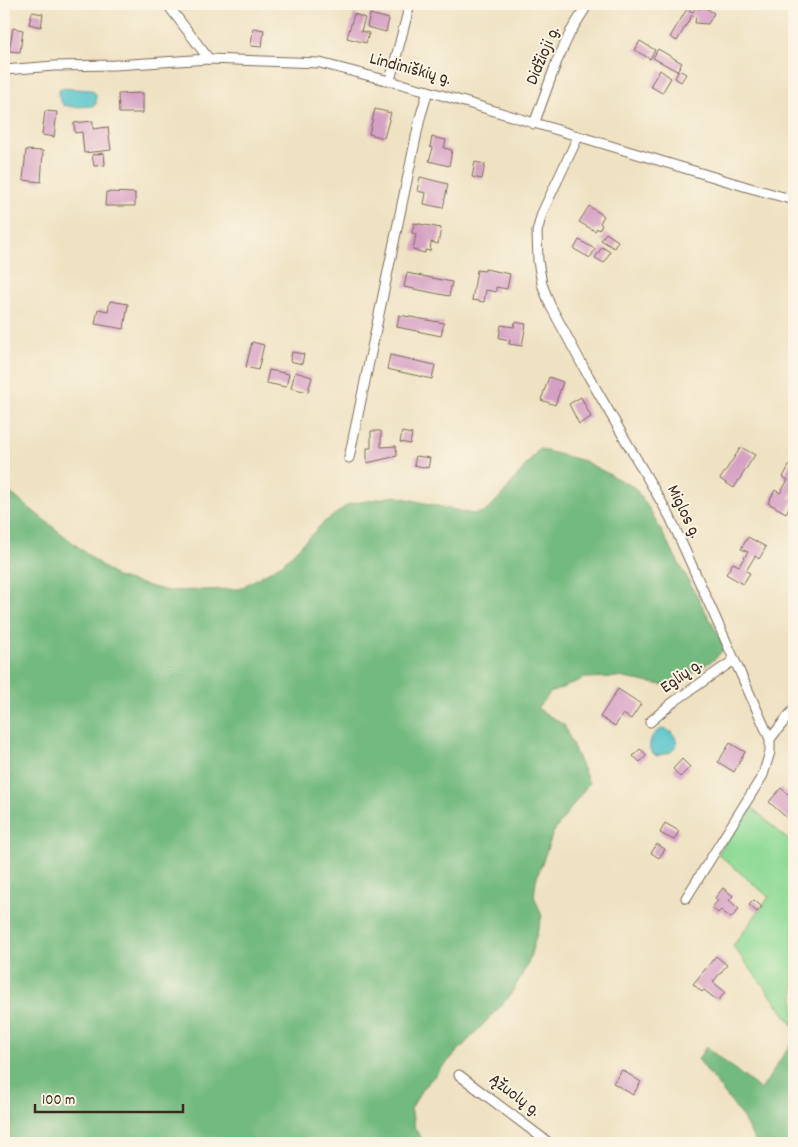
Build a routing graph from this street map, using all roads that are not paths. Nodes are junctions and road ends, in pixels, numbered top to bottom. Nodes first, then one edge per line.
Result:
1 (167, 4) edge
2 (410, 4) edge
3 (588, 4) edge
4 (209, 59) junction
5 (4, 70) edge
6 (390, 80) junction
7 (428, 91) junction
8 (534, 124) junction
9 (578, 136) junction
10 (794, 200) edge
11 (349, 458) dead end
12 (734, 660) junction
13 (794, 709) edge
14 (650, 722) dead end
15 (770, 739) junction
16 (686, 898) dead end
17 (459, 1075) dead end
18 (549, 1143) edge

1 - 4 street
2 - 6 street
3 - 8 street, Didžioji g.
4 - 5 street, Lindiniškių g.
4 - 6 street, Lindiniškių g.
6 - 7 street, Lindiniškių g.
7 - 8 street, Lindiniškių g.
7 - 11 street
8 - 9 street, Lindiniškių g.
9 - 10 street, Lindiniškių g.
9 - 12 street, Miglos g.
12 - 14 street, Eglių g.
12 - 15 street, Miglos g.
13 - 15 street
15 - 16 street
17 - 18 street, Ąžuolų g.

